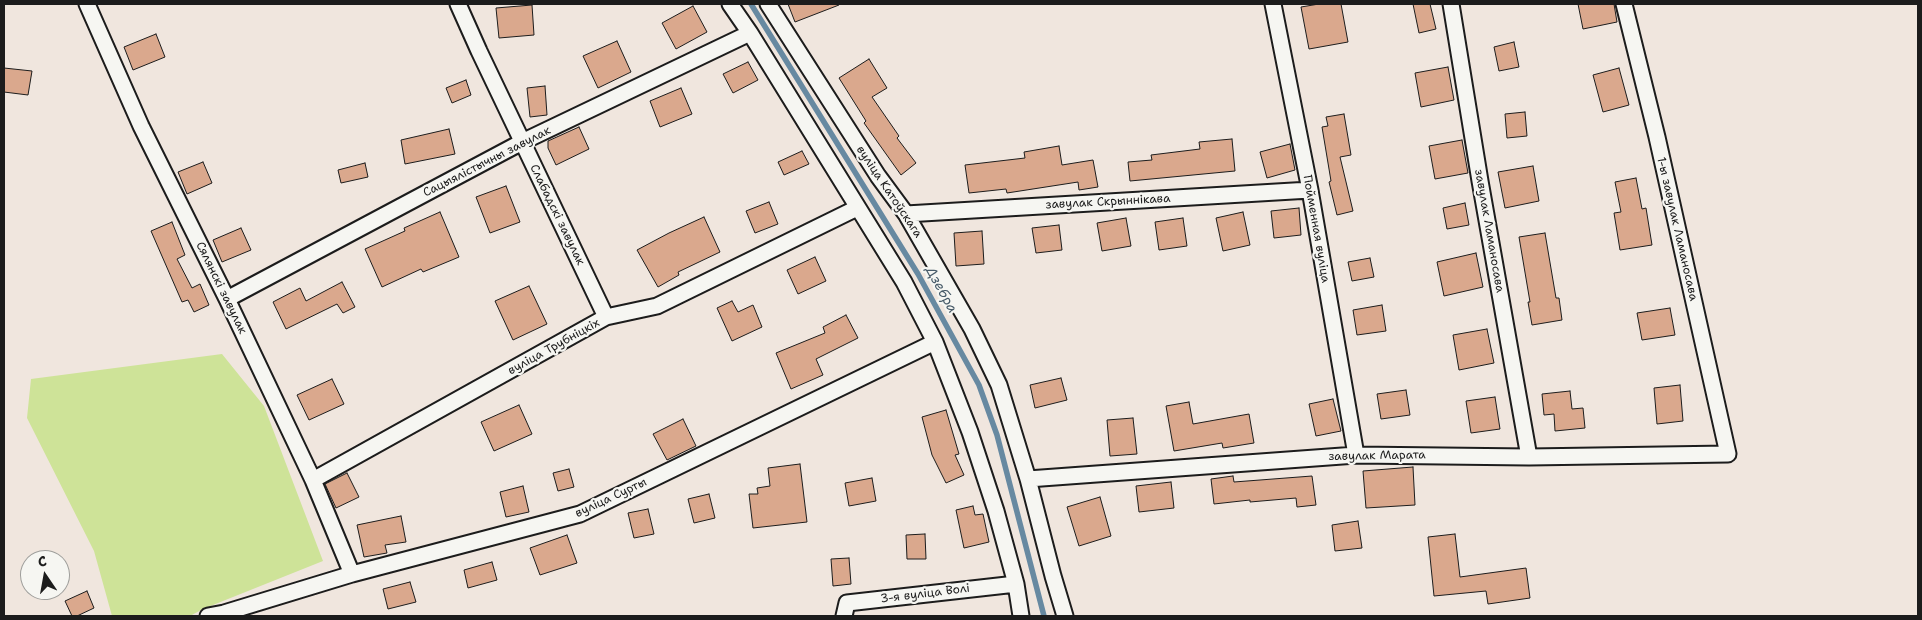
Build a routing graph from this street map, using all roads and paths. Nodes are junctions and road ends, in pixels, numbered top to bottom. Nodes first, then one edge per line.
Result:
1 (87, 4) edge
2 (458, 4) edge
3 (730, 4) edge
4 (768, 4) edge
5 (1272, 4) edge
6 (1451, 4) edge
7 (1624, 4) edge
8 (750, 33) junction
9 (522, 142) junction
10 (1310, 190) junction
11 (857, 208) junction
12 (906, 214) junction
13 (227, 299) junction
14 (606, 317) junction
15 (935, 342) junction
16 (1728, 454) joint
17 (1356, 455) junction
18 (1529, 457) junction
19 (1028, 479) junction
20 (313, 480) junction
21 (352, 574) junction
22 (1016, 584) junction
23 (208, 616) edge
24 (844, 616) edge
25 (1021, 616) edge
26 (1065, 616) edge

1 - 13 street, Сялянскі завулак
2 - 9 street, Слабадскі завулак
3 - 8 street
4 - 12 street, вуліца Катоўскага
5 - 10 street, Пойменная вуліца
6 - 18 street, завулак Ламаносава
7 - 16 street, 1-ы завулак Ламаносава
8 - 9 street, Сацыялістычны завулак
8 - 11 street
9 - 13 street, Сацыялістычны завулак
9 - 14 street, Слабадскі завулак
10 - 12 street, завулак Скрыннікава
10 - 17 street, Пойменная вуліца
11 - 14 street, вуліца Трубніцкіх
11 - 15 street
12 - 19 street, вуліца Катоўскага
13 - 20 street, Сялянскі завулак
14 - 20 street, вуліца Трубніцкіх
15 - 21 street, вуліца Сурты
15 - 22 street
16 - 18 street, завулак Марата
17 - 18 street, завулак Марата
17 - 19 street, завулак Марата
19 - 26 street, вуліца Катоўскага
20 - 21 street, Сялянскі завулак
21 - 23 street, вуліца Сурты
22 - 24 street, 3-я вуліца Волі
22 - 25 street

